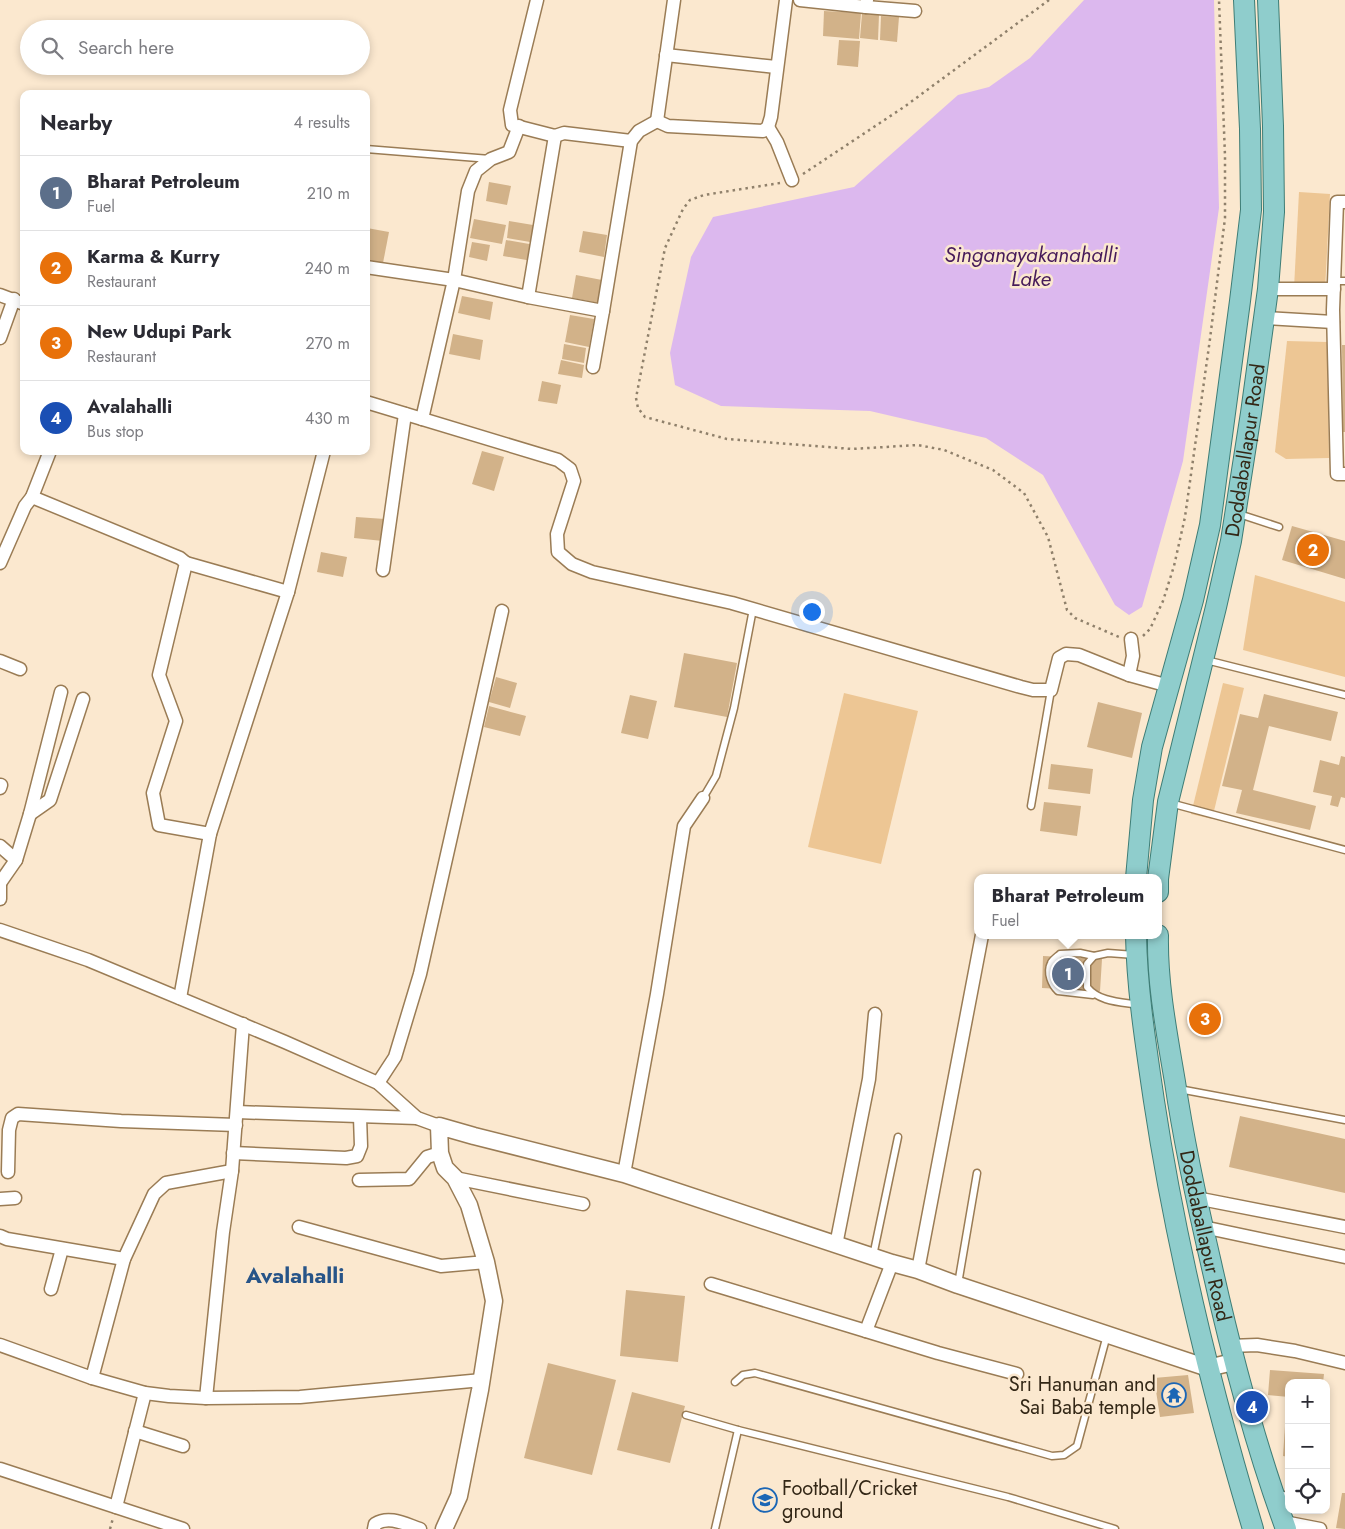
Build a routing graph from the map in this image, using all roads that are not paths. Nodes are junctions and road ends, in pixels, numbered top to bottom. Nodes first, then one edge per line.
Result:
1 (537, 0) edge
2 (674, 0) edge
3 (786, 0) edge
4 (800, 0) edge
5 (1244, 0) edge
6 (1268, 0) edge
7 (867, 4) edge
8 (915, 11) dead end
9 (666, 55) junction
10 (776, 67) junction
11 (656, 121) junction
12 (519, 126) junction
13 (768, 127) junction
14 (555, 136) junction
15 (631, 141) junction
16 (370, 149) edge
17 (491, 160) junction
18 (792, 180) road end
19 (1345, 202) edge
20 (370, 268) edge
21 (454, 280) junction
22 (1338, 284) edge
23 (1268, 289) junction
24 (0, 295) edge
25 (528, 297) junction
26 (17, 301) edge
27 (603, 311) junction
28 (1337, 314) edge
29 (1264, 318) junction
30 (0, 338) edge
31 (593, 367) dead end
32 (370, 403) edge
33 (405, 414) junction
34 (422, 418) junction
35 (48, 455) edge
36 (323, 455) edge
37 (1345, 474) edge
38 (32, 497) junction
39 (1236, 513) junction
40 (1279, 527) dead end
41 (0, 563) edge
42 (186, 563) junction
43 (384, 570) dead end
44 (288, 592) junction
45 (753, 610) junction
46 (502, 611) dead end
47 (1131, 639) road end
48 (1203, 659) junction
49 (0, 661) edge
50 (20, 669) dead end
51 (1129, 675) junction
52 (1169, 686) junction
53 (1052, 690) junction
54 (61, 692) dead end
55 (1345, 695) edge
56 (83, 700) dead end
57 (703, 798) joint
58 (1168, 802) junction
59 (1031, 806) dead end
60 (30, 814) junction
61 (210, 834) junction
62 (0, 846) edge
63 (1345, 850) edge
64 (16, 860) junction
65 (1136, 874) edge
66 (1159, 874) edge
67 (0, 882) edge
68 (0, 899) edge
69 (0, 930) edge
70 (981, 939) edge
71 (1136, 939) edge
72 (1158, 939) edge
73 (1136, 955) junction
74 (1094, 956) junction
75 (1093, 994) junction
76 (180, 998) junction
77 (1153, 1004) junction
78 (875, 1014) dead end
79 (243, 1024) junction
80 (378, 1083) junction
81 (1176, 1088) junction
82 (360, 1117) junction
83 (236, 1118) junction
84 (417, 1118) junction
85 (1345, 1120) edge
86 (439, 1126) junction
87 (898, 1137) dead end
88 (234, 1153) junction
89 (440, 1153) junction
90 (232, 1171) junction
91 (8, 1172) dead end
92 (624, 1174) junction
93 (977, 1174) dead end
94 (455, 1178) junction
95 (359, 1180) dead end
96 (15, 1198) dead end
97 (1196, 1198) junction
98 (0, 1199) edge
99 (583, 1204) dead end
100 (299, 1227) dead end
101 (1203, 1227) junction
102 (1345, 1227) edge
103 (0, 1236) edge
104 (836, 1245) junction
105 (62, 1249) junction
106 (872, 1257) junction
107 (1345, 1257) edge
108 (124, 1259) junction
109 (486, 1262) junction
110 (892, 1263) junction
111 (918, 1270) junction
112 (711, 1284) dead end
113 (958, 1285) junction
114 (51, 1289) dead end
115 (866, 1331) junction
116 (1107, 1335) junction
117 (0, 1345) edge
118 (1232, 1354) junction
119 (1345, 1363) edge
120 (1208, 1368) junction
121 (1017, 1374) dead end
122 (92, 1378) junction
123 (482, 1380) junction
124 (735, 1382) dead end
125 (145, 1393) junction
126 (206, 1398) junction
127 (686, 1415) dead end
128 (738, 1430) junction
129 (135, 1431) junction
130 (182, 1446) dead end
131 (0, 1469) edge
132 (1281, 1495) edge
133 (116, 1507) junction
134 (1285, 1526) edge
135 (183, 1529) edge
136 (374, 1529) edge
137 (420, 1529) edge
138 (444, 1529) edge
139 (715, 1529) edge
140 (1115, 1529) edge
141 (1253, 1529) edge
142 (1320, 1529) edge

1 - 12 street
2 - 9 street
3 - 10 street
4 - 7 street
5 - 52 main road, Doddaballapur Road
6 - 23 main road, Doddaballapur Road
7 - 8 street
9 - 10 street
9 - 11 street
10 - 13 street
11 - 13 street
11 - 15 street
12 - 14 street
12 - 17 street
13 - 18 street
14 - 15 street
14 - 25 street
15 - 27 street
16 - 17 lane
17 - 21 street
19 - 22 street
20 - 21 street
21 - 25 street
21 - 34 street
22 - 23 street
22 - 28 street
23 - 29 main road, Doddaballapur Road
24 - 26 street
25 - 27 street
26 - 30 street
27 - 31 street
28 - 29 street
28 - 37 street
29 - 39 main road, Doddaballapur Road
32 - 33 street
33 - 34 street
33 - 43 street
34 - 45 street
35 - 38 street
36 - 44 street
38 - 41 street
38 - 42 street
39 - 40 lane
39 - 48 main road, Doddaballapur Road
42 - 44 street
42 - 61 street
44 - 61 street
45 - 53 street
45 - 57 lane
46 - 80 street
47 - 51 street
48 - 55 lane
48 - 58 main road, Doddaballapur Road
49 - 50 street
51 - 52 street
51 - 53 street
52 - 65 main road, Doddaballapur Road
53 - 59 lane
54 - 60 street
56 - 60 street
57 - 92 street
58 - 63 lane
58 - 66 main road, Doddaballapur Road
60 - 64 street
61 - 76 street
62 - 64 street
64 - 67 street
67 - 68 street
69 - 76 street
70 - 111 street
71 - 73 main road, Doddaballapur Road
72 - 77 main road, Doddaballapur Road
73 - 74 lane
73 - 77 main road, Doddaballapur Road
74 - 75 lane
74 - 75 lane
75 - 77 lane
76 - 79 street
77 - 81 main road, Doddaballapur Road
77 - 120 main road, Doddaballapur Road
78 - 104 street
79 - 80 street
79 - 83 street
80 - 84 street
81 - 85 lane
81 - 97 main road, Doddaballapur Road
82 - 83 street
82 - 84 street
82 - 88 street
83 - 88 street
83 - 91 street
84 - 86 street
86 - 89 street
86 - 92 street
87 - 106 lane
88 - 90 street
89 - 94 street
89 - 95 street
90 - 108 street
90 - 126 street
92 - 104 street
93 - 113 lane
94 - 99 street
94 - 109 street
96 - 98 street
97 - 101 main road, Doddaballapur Road
97 - 102 street
100 - 109 street
101 - 107 street
101 - 118 main road, Doddaballapur Road
103 - 105 street
104 - 106 street
105 - 108 street
105 - 114 street
106 - 110 street
108 - 122 street
109 - 123 street
110 - 111 street
110 - 115 street
111 - 113 street
112 - 115 street
113 - 116 street
115 - 121 street
116 - 120 street
116 - 124 lane
117 - 122 street
118 - 119 street
118 - 120 street
118 - 132 main road, Doddaballapur Road
120 - 141 main road, Doddaballapur Road
122 - 125 street
123 - 126 street
123 - 138 street
125 - 126 street
125 - 129 street
127 - 128 lane
128 - 139 lane
128 - 140 lane
129 - 130 street
129 - 133 street
131 - 133 street
132 - 134 main road, Doddaballapur Road
133 - 135 street
134 - 142 street
136 - 137 street

